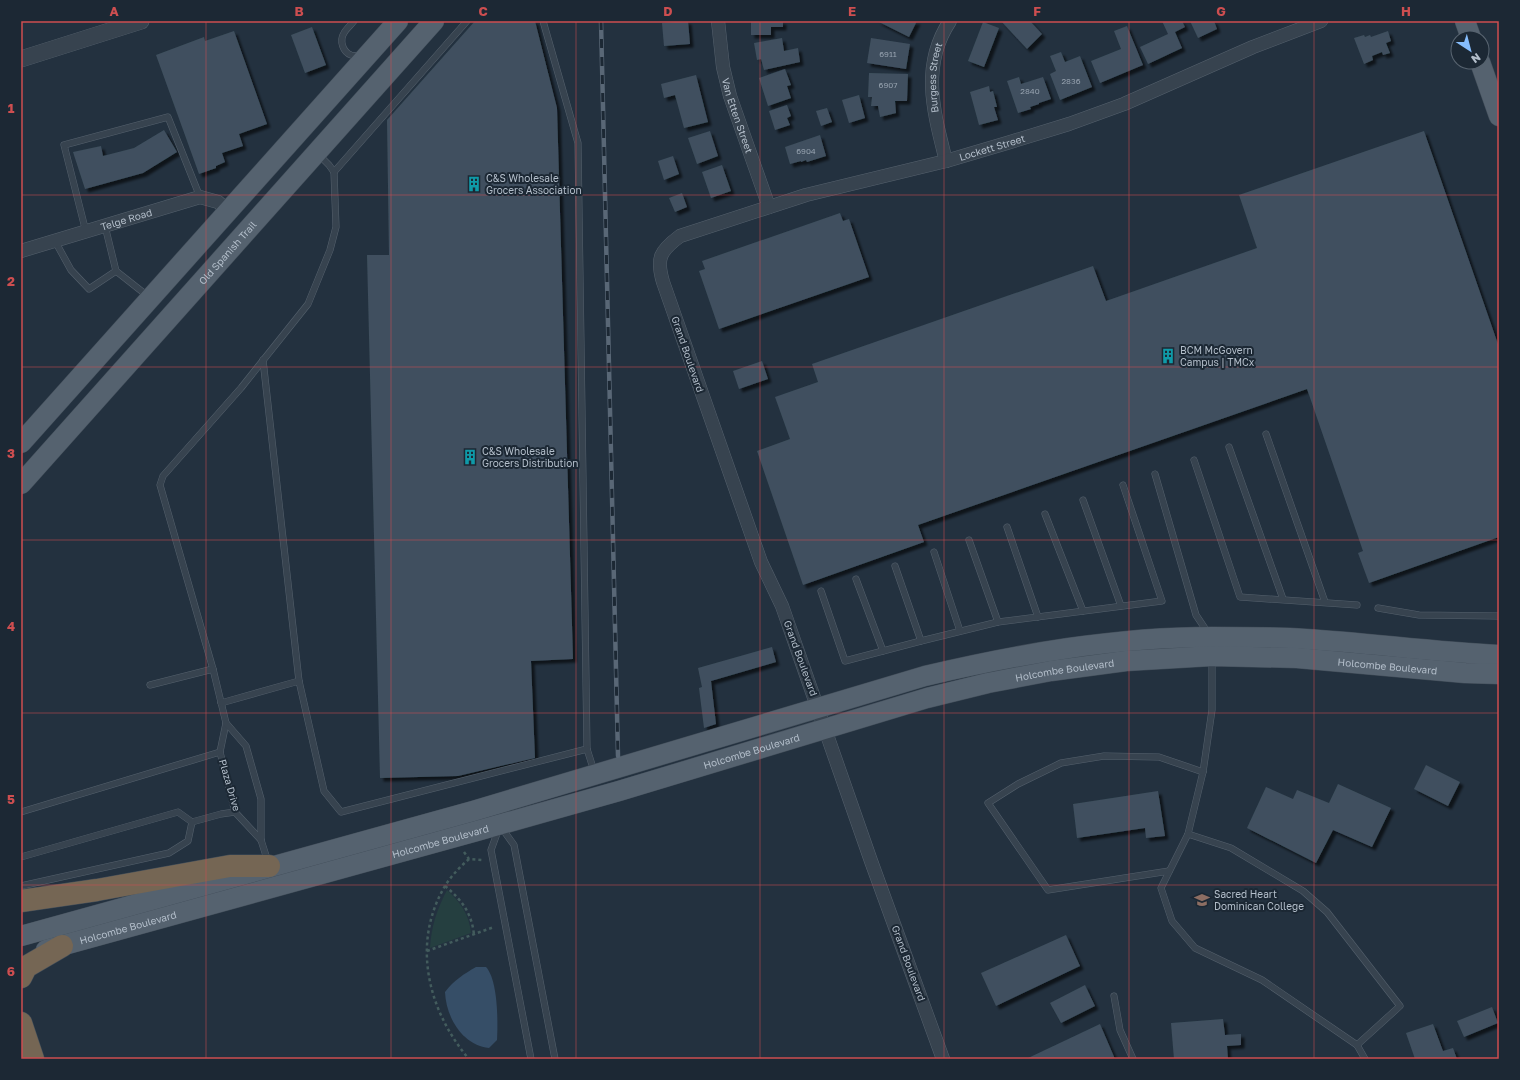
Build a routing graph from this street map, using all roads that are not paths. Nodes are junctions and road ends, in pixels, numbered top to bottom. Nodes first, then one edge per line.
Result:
1 (141, 21) edge
2 (354, 21) edge
3 (398, 21) edge
4 (434, 21) edge
5 (467, 21) edge
6 (543, 21) edge
7 (718, 21) edge
8 (950, 21) edge
9 (1321, 21) edge
10 (113, 25) edge
11 (365, 57) junction
12 (21, 59) edge
13 (1483, 70) edge
14 (385, 75) junction
15 (1499, 116) edge
16 (316, 153) junction
17 (946, 160) junction
18 (334, 172) junction
19 (249, 187) junction
20 (200, 197) junction
21 (270, 205) junction
22 (769, 207) junction
23 (228, 211) junction
24 (106, 226) junction
25 (86, 232) junction
26 (55, 241) junction
27 (21, 251) edge
28 (660, 257) joint
29 (116, 271) junction
30 (148, 300) junction
31 (167, 320) junction
32 (263, 360) junction
33 (1266, 434) dead end
34 (21, 443) edge
35 (1229, 447) dead end
36 (1194, 460) dead end
37 (1155, 474) dead end
38 (22, 479) edge
39 (1123, 486) dead end
40 (1083, 500) dead end
41 (1045, 514) dead end
42 (1007, 527) dead end
43 (969, 540) dead end
44 (934, 552) dead end
45 (895, 566) dead end
46 (856, 579) dead end
47 (821, 591) dead end
48 (1283, 599) junction
49 (1325, 602) junction
50 (1357, 604) dead end
51 (1121, 606) junction
52 (1378, 608) dead end
53 (1082, 612) junction
54 (1499, 616) edge
55 (1038, 617) junction
56 (998, 622) junction
57 (960, 631) junction
58 (921, 640) junction
59 (1212, 647) junction
60 (883, 651) junction
61 (1499, 655) edge
62 (213, 669) junction
63 (1499, 674) edge
64 (299, 681) junction
65 (150, 685) dead end
66 (221, 703) junction
67 (819, 709) junction
68 (226, 723) junction
69 (825, 728) junction
70 (587, 749) junction
71 (220, 752) junction
72 (1203, 772) junction
73 (595, 775) junction
74 (21, 812) edge
75 (235, 812) junction
76 (497, 815) junction
77 (192, 822) junction
78 (1188, 834) junction
79 (261, 840) junction
80 (21, 856) edge
81 (1169, 871) junction
82 (254, 877) junction
83 (21, 886) edge
84 (21, 901) edge
85 (21, 936) edge
86 (62, 946) junction
87 (21, 957) edge
88 (21, 977) edge
89 (1114, 996) dead end
90 (21, 1023) edge
91 (1357, 1045) junction
92 (33, 1059) edge
93 (531, 1059) edge
94 (555, 1059) edge
95 (944, 1059) edge
96 (1133, 1059) edge
97 (1365, 1059) edge

1 - 10 street
2 - 11 lane
3 - 11 main road
4 - 14 main road, Old Spanish Trail
5 - 18 lane
6 - 70 lane
7 - 22 street, Van Etten Street
8 - 17 street, Burgess Street
9 - 17 street, Lockett Street
10 - 12 street
11 - 14 main road
11 - 19 main road
13 - 15 main road
14 - 16 main road, Old Spanish Trail
16 - 18 lane
16 - 21 main road, Old Spanish Trail
17 - 22 street, Lockett Street
18 - 32 lane, Plaza Drive
19 - 21 main road
19 - 23 main road
20 - 23 street
20 - 24 street, Telge Road
20 - 25 lane
21 - 31 main road, Old Spanish Trail
22 - 28 street, Lockett Street
23 - 30 main road
24 - 25 street, Telge Road
24 - 29 lane
25 - 26 street, Telge Road
26 - 27 street, Telge Road
26 - 29 lane
28 - 67 street, Grand Boulevard
29 - 30 lane
30 - 31 main road
30 - 34 main road
31 - 38 main road, Old Spanish Trail
32 - 62 lane, Plaza Drive
32 - 64 lane
33 - 49 lane
35 - 48 lane
36 - 48 lane
37 - 59 lane
39 - 51 lane
40 - 51 lane
41 - 53 lane
42 - 55 lane
43 - 56 lane
44 - 57 lane
45 - 58 lane
46 - 60 lane
47 - 60 lane
48 - 49 lane
49 - 50 lane
51 - 53 lane
52 - 54 lane
53 - 55 lane
55 - 56 lane
56 - 57 lane
57 - 58 lane
58 - 60 lane
59 - 61 main road, Holcombe Boulevard
59 - 63 main road, Holcombe Boulevard
59 - 67 main road, Holcombe Boulevard
59 - 69 main road, Holcombe Boulevard
59 - 72 lane
62 - 65 lane
62 - 66 lane, Plaza Drive
64 - 66 lane
64 - 70 lane
66 - 68 lane, Plaza Drive
67 - 69 street, Grand Boulevard
67 - 73 main road, Holcombe Boulevard
68 - 71 lane, Plaza Drive
68 - 79 lane, Plaza Drive
69 - 76 main road, Holcombe Boulevard
69 - 95 street, Grand Boulevard
70 - 73 lane
71 - 74 lane
71 - 75 lane, Plaza Drive
72 - 78 lane
72 - 81 lane
73 - 76 main road, Holcombe Boulevard
75 - 77 lane
75 - 79 lane, Plaza Drive
76 - 82 main road, Holcombe Boulevard
76 - 82 main road, Holcombe Boulevard
76 - 93 lane
76 - 94 lane
77 - 80 lane
77 - 83 lane
78 - 81 lane
78 - 91 lane
79 - 82 lane, Plaza Drive
81 - 91 lane
82 - 84 highway
82 - 85 main road, Holcombe Boulevard
82 - 86 main road, Holcombe Boulevard
86 - 87 main road, Holcombe Boulevard
86 - 88 highway
89 - 96 lane
90 - 92 highway
91 - 97 lane

